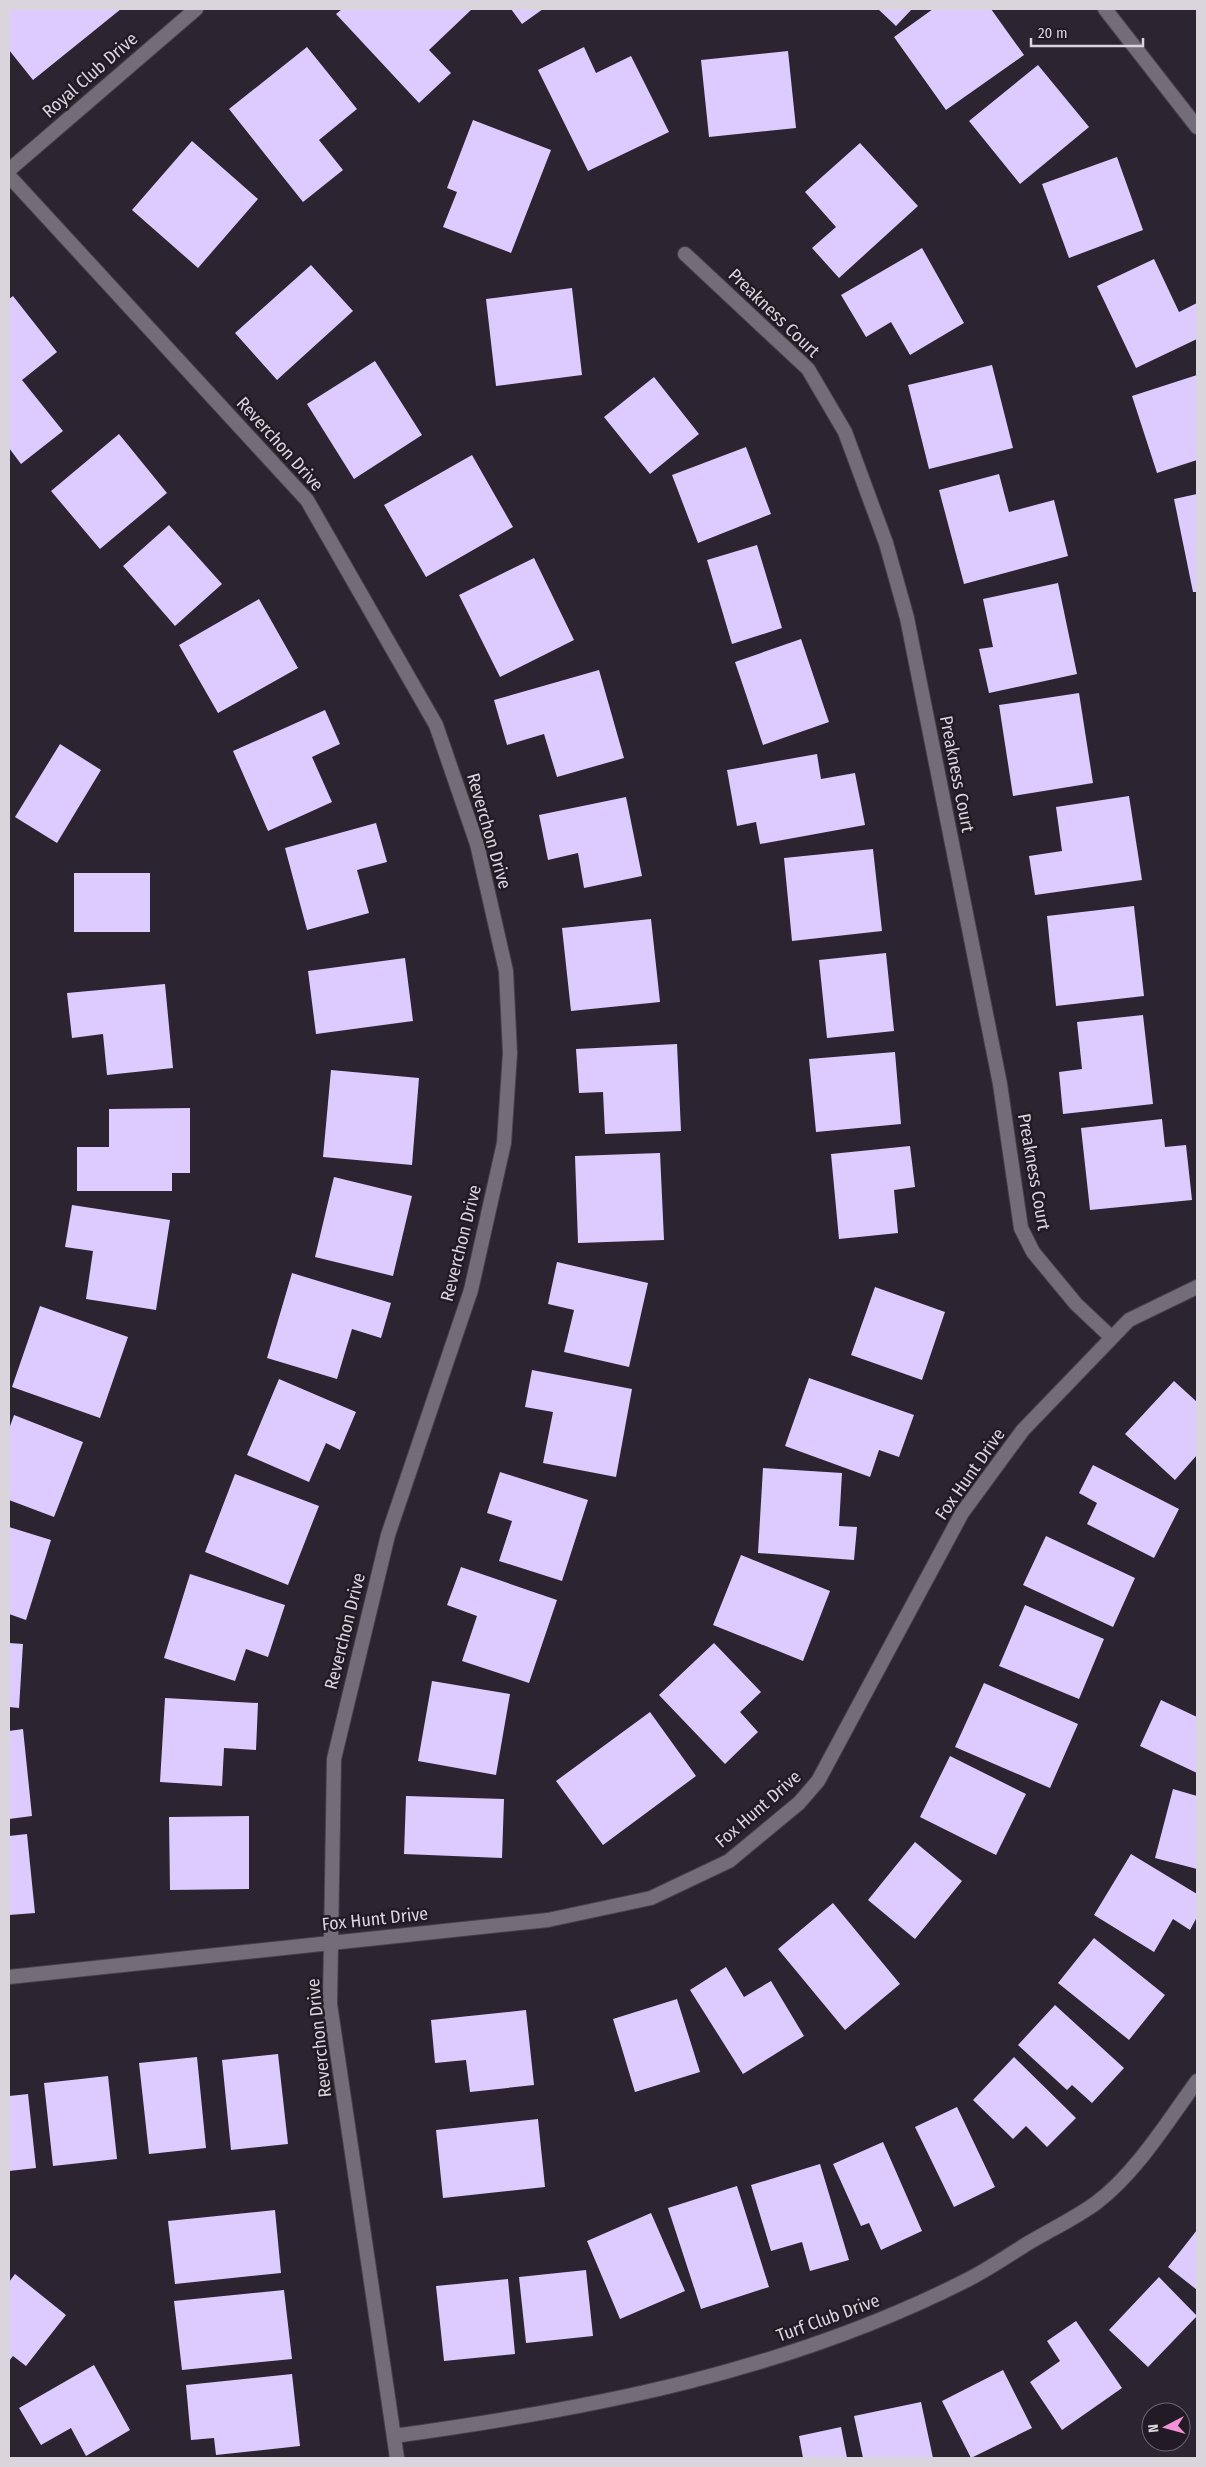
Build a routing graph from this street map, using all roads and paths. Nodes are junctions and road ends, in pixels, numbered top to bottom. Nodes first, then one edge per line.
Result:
1 (196, 9) edge
2 (1106, 9) edge
3 (1197, 127) edge
4 (9, 170) edge
5 (9, 176) edge
6 (685, 254) dead end
7 (1197, 1287) edge
8 (1111, 1336) junction
9 (330, 1942) junction
10 (9, 1977) edge
11 (1197, 2081) edge
12 (394, 2436) junction
13 (397, 2458) edge

1 - 4 street, Royal Club Drive
2 - 3 street
5 - 9 street, Reverchon Drive
6 - 8 street, Preakness Court
7 - 8 street, Fox Hunt Drive
8 - 9 street, Fox Hunt Drive
9 - 10 street, Fox Hunt Drive
9 - 12 street, Reverchon Drive
11 - 12 street, Turf Club Drive
12 - 13 street, Reverchon Drive

